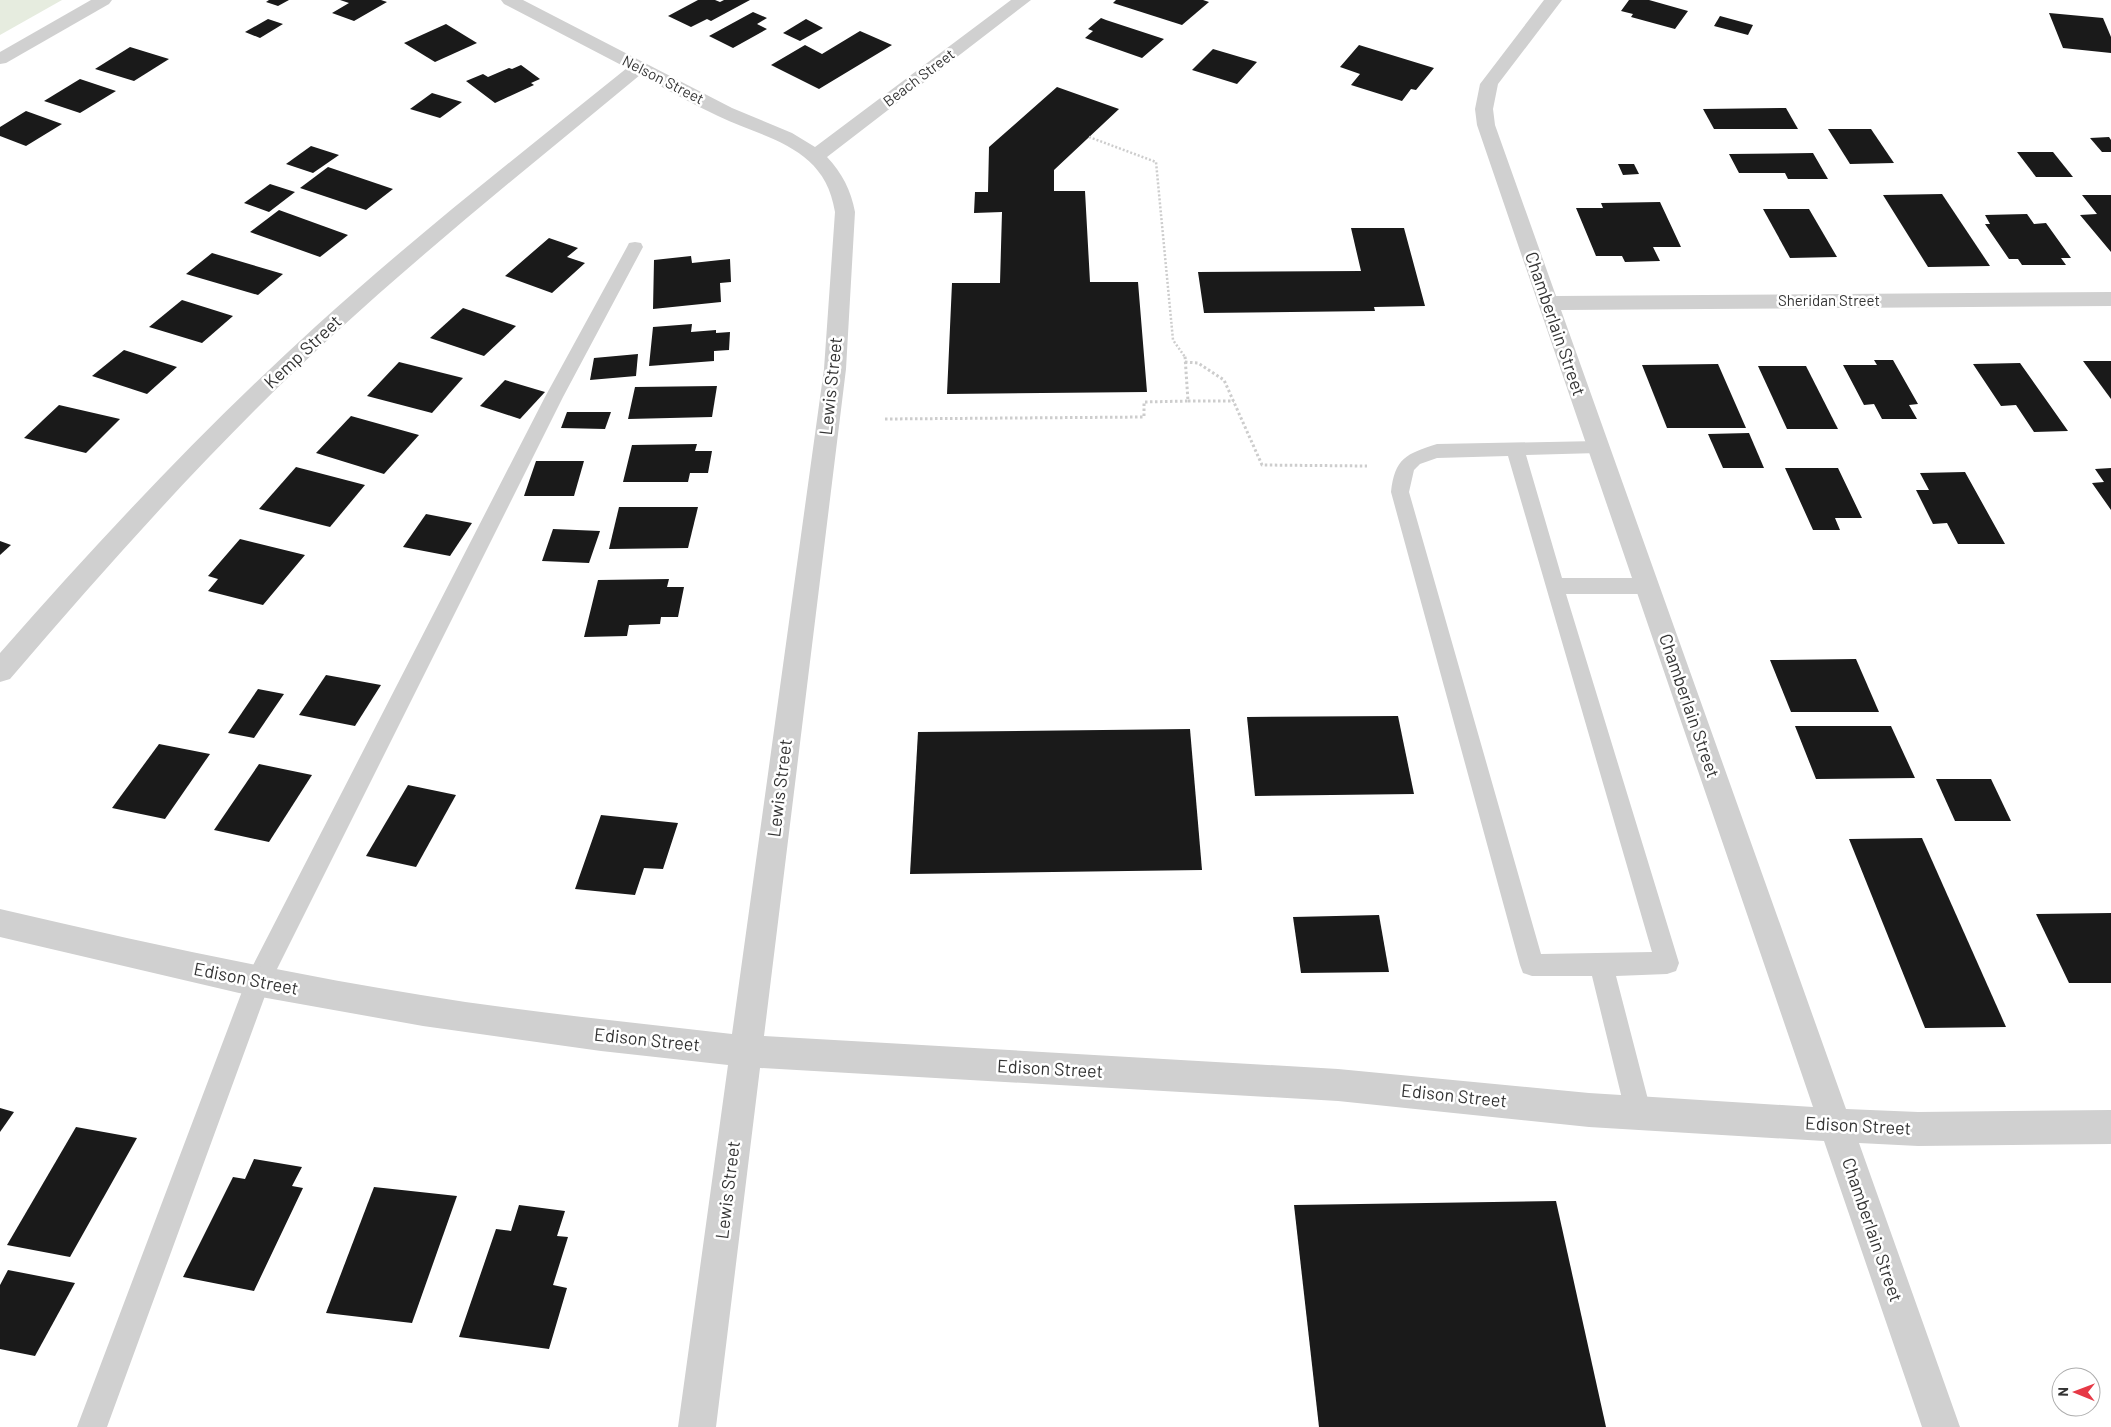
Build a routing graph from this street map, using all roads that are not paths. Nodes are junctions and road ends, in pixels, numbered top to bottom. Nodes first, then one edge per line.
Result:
1 (102, 0) edge
2 (510, 0) edge
3 (1022, 0) edge
4 (1553, 0) edge
5 (0, 59) edge
6 (638, 68) junction
7 (816, 156) junction
8 (635, 247) dead end
9 (2111, 299) edge
10 (1548, 303) junction
11 (1598, 447) junction
12 (1514, 449) junction
13 (1554, 586) junction
14 (1647, 586) junction
15 (0, 671) edge
16 (0, 922) edge
17 (1601, 965) junction
18 (258, 981) junction
19 (746, 1050) junction
20 (1640, 1115) junction
21 (1835, 1126) junction
22 (2111, 1127) edge
23 (92, 1427) edge
24 (697, 1427) edge
25 (1941, 1427) edge

1 - 5 street
2 - 6 street, Nelson Street
3 - 7 street, Beach Street
4 - 10 street, Chamberlain Street
6 - 7 street, Nelson Street
6 - 15 street, Kemp Street
7 - 19 street, Lewis Street
8 - 18 lane
9 - 10 street, Sheridan Street
10 - 11 street, Chamberlain Street
11 - 12 lane
11 - 14 street, Chamberlain Street
12 - 13 lane
12 - 17 lane
13 - 14 lane
13 - 17 lane
14 - 21 street, Chamberlain Street
16 - 18 street, Edison Street
17 - 20 lane
18 - 19 street, Edison Street
18 - 23 lane
19 - 20 street, Edison Street
19 - 24 street, Lewis Street
20 - 21 street, Edison Street
21 - 22 street, Edison Street
21 - 25 street, Chamberlain Street

